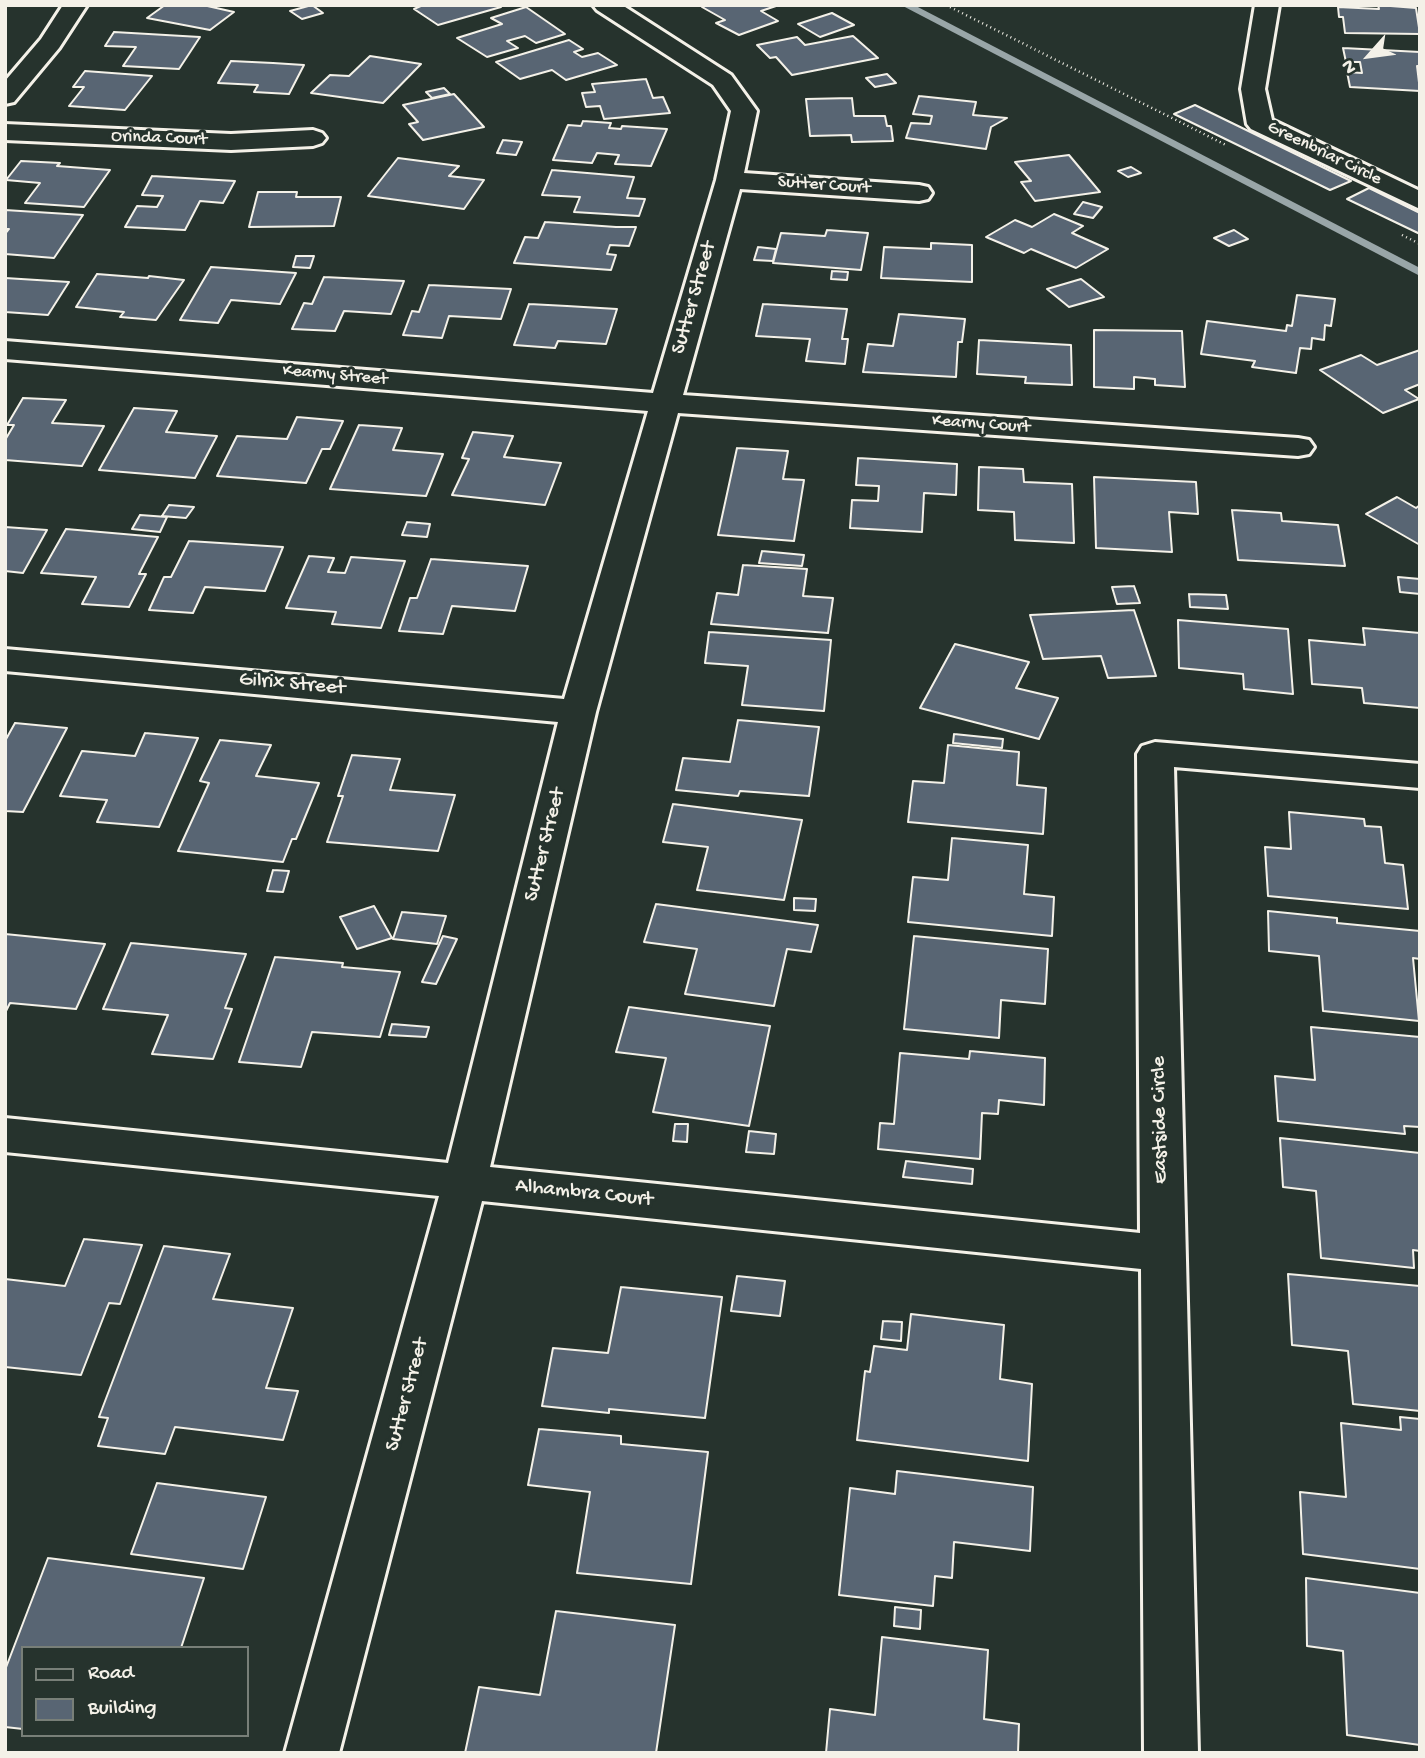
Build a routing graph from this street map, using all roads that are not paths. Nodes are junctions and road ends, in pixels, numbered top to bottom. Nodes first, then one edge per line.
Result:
1 (75, 5) edge
2 (1266, 5) edge
3 (613, 6) edge
4 (5, 97) edge
5 (5, 132) edge
6 (313, 138) dead end
7 (729, 180) junction
8 (919, 192) dead end
9 (1420, 201) edge
10 (5, 350) edge
11 (665, 403) junction
12 (1298, 447) dead end
13 (5, 660) edge
14 (578, 712) junction
15 (1420, 776) edge
16 (5, 1135) edge
17 (465, 1182) junction
18 (1163, 1253) junction
19 (312, 1753) edge
20 (1171, 1753) edge

1 - 4 street
2 - 9 street, Greenbriar Circle
3 - 7 street, Sutter Street
5 - 6 street, Orinda Court
7 - 8 street, Sutter Court
7 - 11 street, Sutter Street
10 - 11 street, Kearny Street
11 - 12 street, Kearny Court
11 - 14 street, Sutter Street
13 - 14 street, Gilrix Street
14 - 17 street, Sutter Street
15 - 18 street, Eastside Circle
16 - 17 street, Alhambra Court
17 - 18 street, Alhambra Court
17 - 19 street, Sutter Street
18 - 20 street, Eastside Circle

